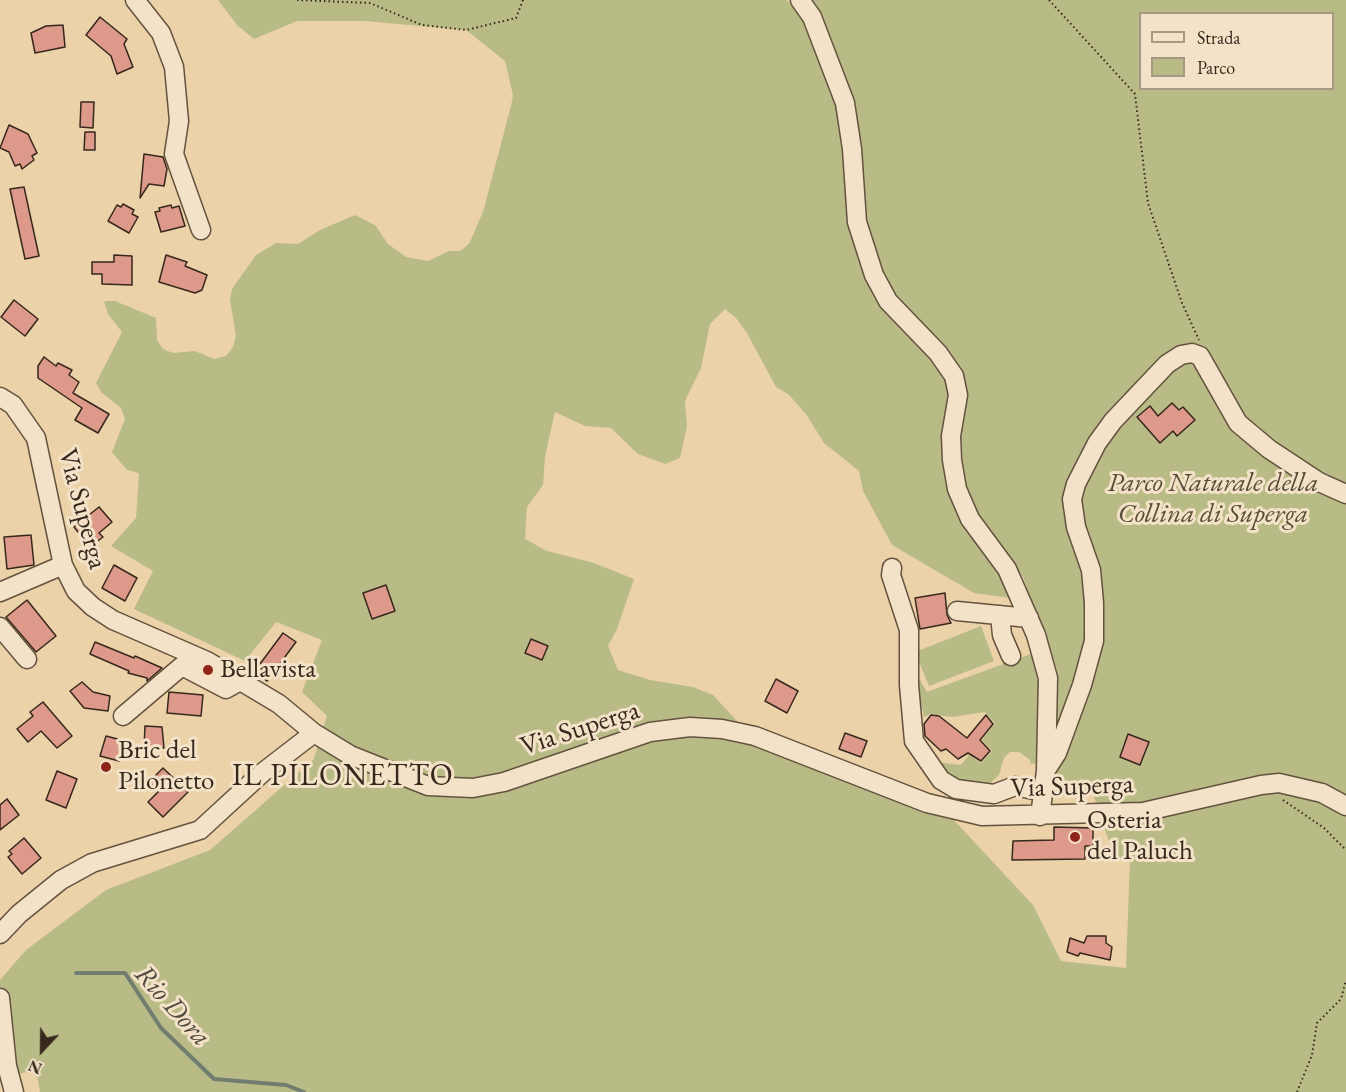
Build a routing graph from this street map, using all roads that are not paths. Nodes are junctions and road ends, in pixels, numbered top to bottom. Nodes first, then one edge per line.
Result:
1 (135, 0) edge
2 (800, 0) edge
3 (201, 230) dead end
4 (0, 397) edge
5 (1346, 494) edge
6 (63, 565) junction
7 (891, 568) dead end
8 (0, 592) edge
9 (957, 611) dead end
10 (1000, 615) junction
11 (1029, 618) junction
12 (0, 627) edge
13 (1011, 656) dead end
14 (27, 659) dead end
15 (240, 681) junction
16 (123, 716) dead end
17 (314, 733) junction
18 (1046, 771) junction
19 (1043, 792) junction
20 (1346, 806) edge
21 (1041, 816) junction
22 (0, 934) edge
23 (0, 998) edge
24 (14, 1092) edge

1 - 3 street
2 - 11 street
4 - 6 street, Via Superga
5 - 18 street
6 - 8 street
6 - 15 street, Via Superga
7 - 19 street
9 - 10 street
10 - 11 street
10 - 13 street
11 - 18 street
12 - 14 street
15 - 16 street
15 - 17 street, Via Superga
17 - 21 street, Via Superga
17 - 22 street
18 - 19 street
19 - 21 street
20 - 21 street, Via Superga
23 - 24 street

